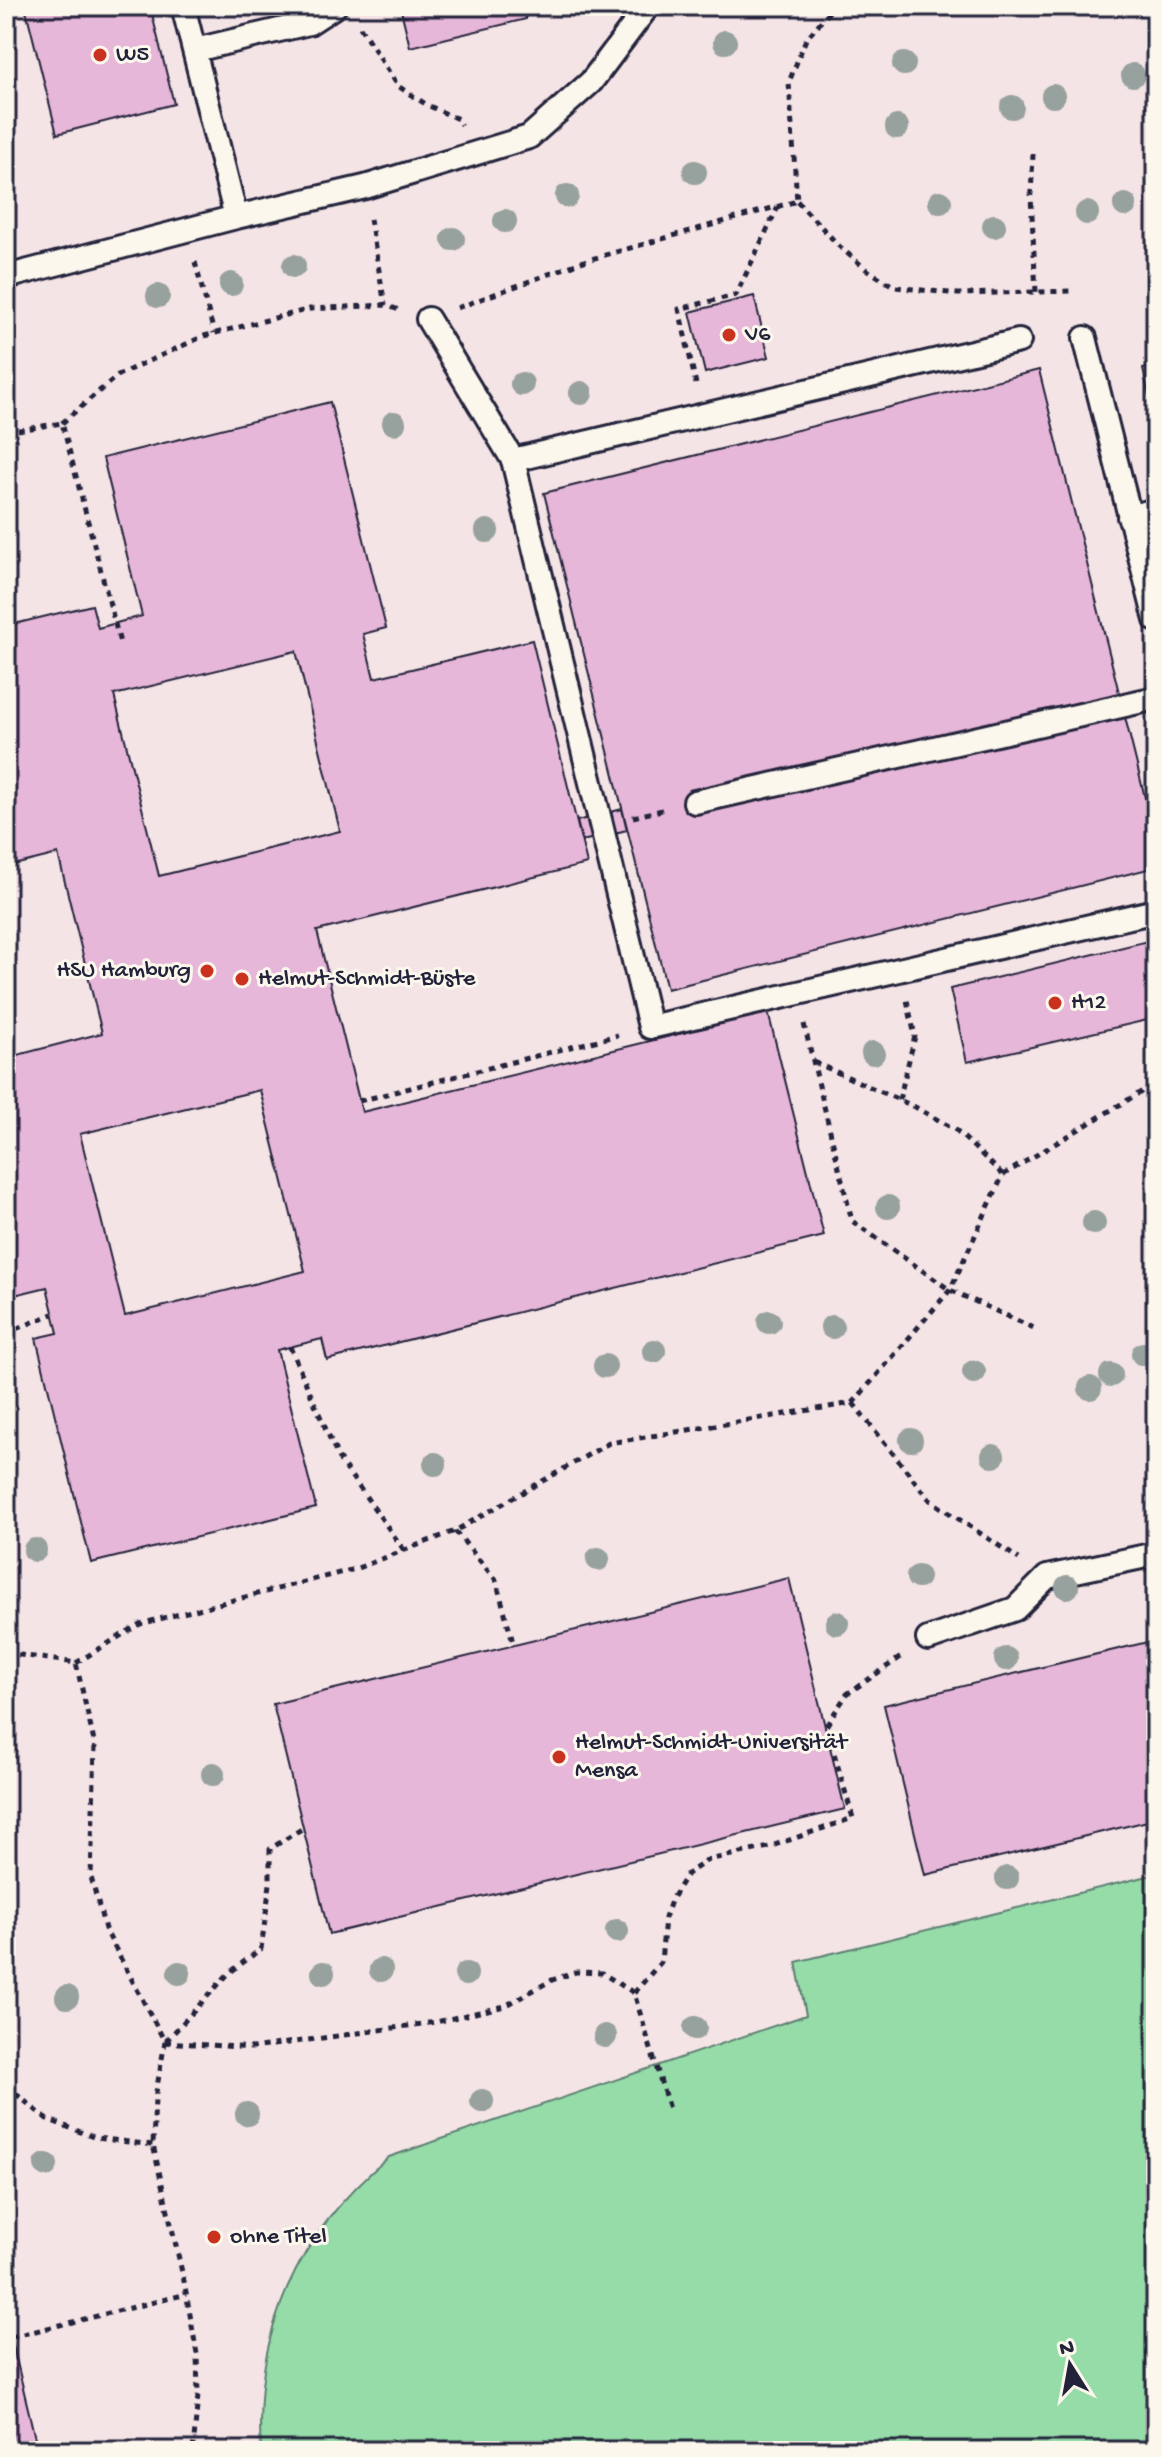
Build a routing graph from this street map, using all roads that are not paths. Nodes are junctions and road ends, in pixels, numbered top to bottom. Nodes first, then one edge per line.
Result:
1 (183, 6) edge
2 (647, 7) edge
3 (344, 11) edge
4 (195, 50) junction
5 (236, 217) junction
6 (6, 277) edge
7 (428, 319) road end
8 (1085, 338) dead end
9 (1019, 341) dead end
10 (513, 460) junction
11 (1156, 510) edge
12 (1129, 517) junction
13 (1156, 620) edge
14 (1156, 698) edge
15 (695, 802) road end
16 (1156, 911) edge
17 (1156, 1554) edge
18 (928, 1639) road end

1 - 4 lane
2 - 5 lane
3 - 4 lane
4 - 5 lane
5 - 6 lane
7 - 10 lane
8 - 12 lane
9 - 10 lane
10 - 16 lane
11 - 12 lane
12 - 13 lane
14 - 15 lane
17 - 18 lane

